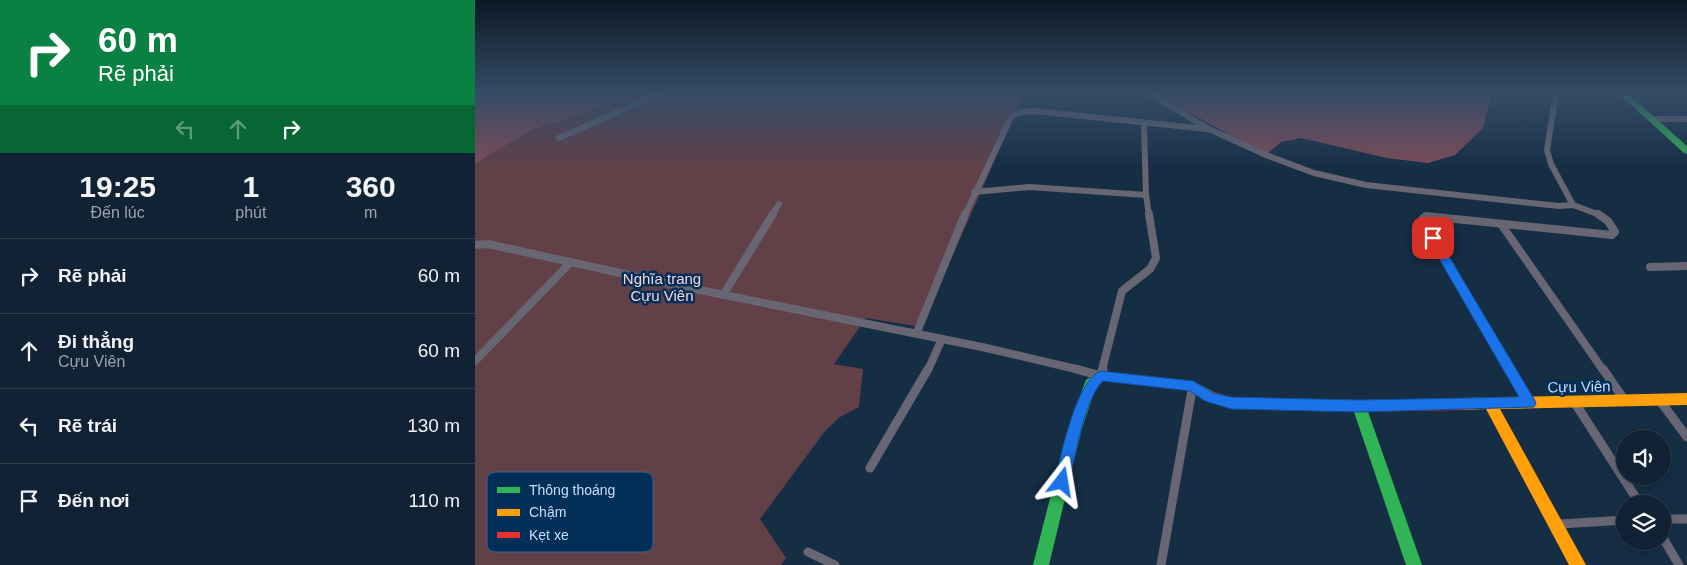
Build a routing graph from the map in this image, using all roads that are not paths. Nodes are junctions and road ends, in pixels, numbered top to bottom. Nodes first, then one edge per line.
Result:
1 (603, 118) edge
2 (1010, 118) edge
3 (1102, 118) edge
4 (1191, 118) edge
5 (1551, 118) edge
6 (1652, 119) joint
7 (1669, 119) junction
8 (1687, 119) edge
9 (1144, 123) junction
10 (1209, 129) junction
11 (1687, 135) edge
12 (559, 138) dead end
13 (1687, 150) edge
14 (974, 192) junction
15 (1145, 195) junction
16 (779, 204) dead end
17 (1573, 205) junction
18 (1501, 224) junction
19 (475, 246) edge
20 (570, 263) junction
21 (1687, 266) edge
22 (1650, 267) dead end
23 (723, 295) junction
24 (917, 332) junction
25 (942, 339) junction
26 (475, 361) edge
27 (1101, 376) junction
28 (1193, 386) junction
29 (1687, 399) edge
30 (1625, 401) junction
31 (1661, 401) junction
32 (1490, 403) junction
33 (1529, 403) junction
34 (1575, 403) junction
35 (1359, 406) junction
36 (1687, 437) edge
37 (871, 468) dead end
38 (1635, 495) edge
39 (1671, 518) edge
40 (1687, 519) edge
41 (1616, 521) edge
42 (1555, 524) junction
43 (1670, 550) edge
44 (808, 552) dead end
45 (1165, 563) edge
46 (835, 565) edge
47 (1041, 565) edge
48 (1414, 565) edge
49 (1578, 565) edge
50 (1679, 565) edge

1 - 12 lane
2 - 14 lane
3 - 9 lane
4 - 10 lane
5 - 17 lane
6 - 7 lane
6 - 13 street
7 - 8 lane
7 - 11 street
9 - 10 lane
9 - 15 lane
10 - 17 lane
14 - 15 lane
14 - 24 lane
15 - 27 lane
16 - 23 lane
17 - 18 lane
18 - 30 lane
18 - 33 lane
19 - 20 lane
20 - 23 lane
20 - 26 lane
21 - 22 lane
23 - 24 lane
24 - 25 lane
25 - 27 lane
25 - 37 lane
27 - 28 street
27 - 47 street
28 - 35 street, Cựu Viên
28 - 45 lane
29 - 31 street, Cựu Viên
30 - 31 street, Cựu Viên
30 - 34 street, Cựu Viên
31 - 36 lane
32 - 33 street, Cựu Viên
32 - 35 street, Cựu Viên
32 - 42 street
33 - 34 street, Cựu Viên
34 - 38 lane
35 - 48 street
39 - 40 lane
41 - 42 lane
42 - 49 street
43 - 50 lane
44 - 46 lane

